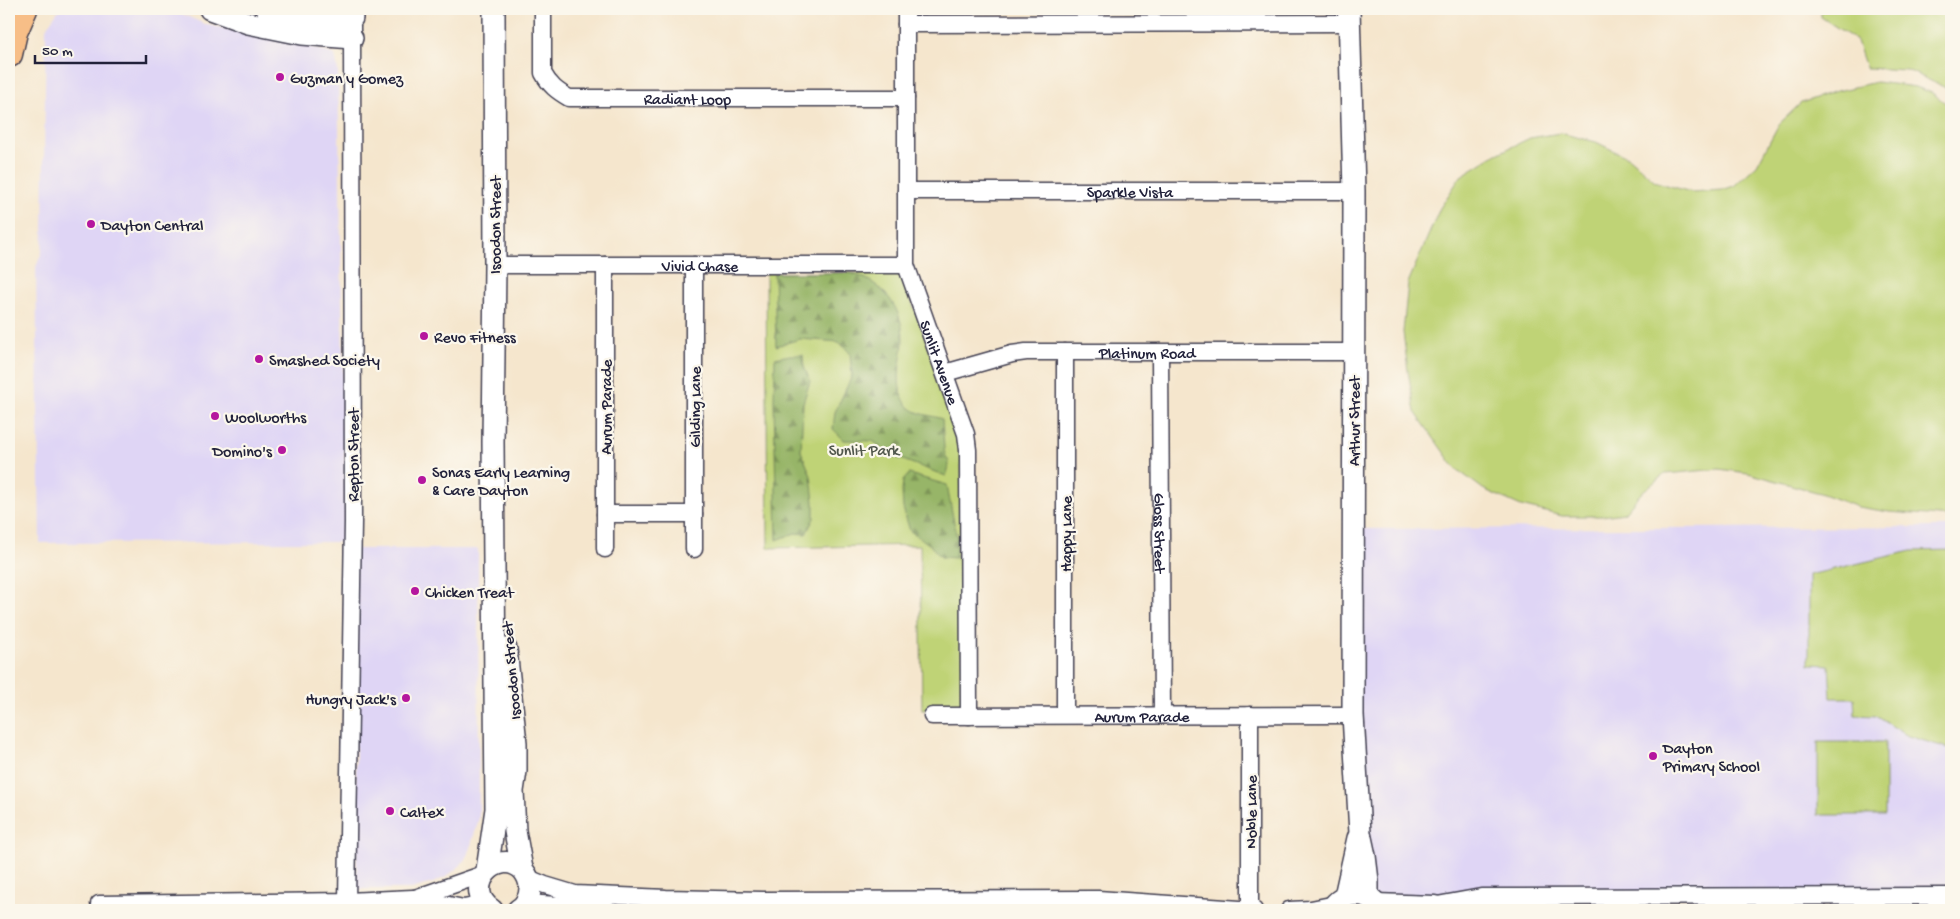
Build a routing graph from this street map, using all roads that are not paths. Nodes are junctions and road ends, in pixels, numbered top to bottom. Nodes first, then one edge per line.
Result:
1 (15, 9) edge
2 (24, 9) edge
3 (210, 9) edge
4 (250, 9) edge
5 (494, 9) edge
6 (543, 9) edge
7 (9, 12) edge
8 (906, 16) edge
9 (1349, 16) edge
10 (352, 22) edge
11 (9, 54) edge
12 (906, 98) junction
13 (906, 191) junction
14 (1354, 191) junction
15 (495, 265) junction
16 (605, 265) junction
17 (694, 265) junction
18 (906, 265) junction
19 (1065, 352) junction
20 (1160, 352) junction
21 (1353, 352) junction
22 (945, 373) junction
23 (493, 442) junction
24 (605, 514) junction
25 (694, 514) junction
26 (605, 549) dead end
27 (694, 549) dead end
28 (1353, 714) junction
29 (1162, 715) junction
30 (1250, 715) junction
31 (932, 716) dead end
32 (970, 716) junction
33 (1065, 716) junction
34 (1360, 833) junction
35 (486, 872) junction
36 (525, 873) junction
37 (1951, 896) edge
38 (413, 898) junction
39 (666, 898) junction
40 (347, 901) junction
41 (1337, 903) edge
42 (1375, 903) edge
43 (1696, 903) edge
44 (1853, 903) edge
45 (98, 904) dead end
46 (1549, 904) edge
47 (763, 905) edge
48 (140, 907) edge
49 (1430, 907) edge
50 (489, 908) edge
51 (522, 908) edge
52 (1165, 908) edge
53 (1250, 910) edge
54 (1254, 910) edge
55 (1289, 910) edge

1 - 7 main road
2 - 11 main road
3 - 10 street
4 - 10 street
5 - 15 street, Isoodon Street
6 - 12 street, Radiant Loop
8 - 9 street
8 - 12 street, Sunlit Avenue
9 - 14 street, Arthur Street
10 - 40 street, Repton Street
12 - 13 street, Sunlit Avenue
13 - 14 street, Sparkle Vista
13 - 18 street, Sunlit Avenue
14 - 21 street, Arthur Street
15 - 16 street, Vivid Chase
15 - 23 street, Isoodon Street
16 - 17 street, Vivid Chase
16 - 24 street, Aurum Parade
17 - 18 street, Vivid Chase
17 - 25 street, Gilding Lane
18 - 22 street, Sunlit Avenue
19 - 20 street, Platinum Road
19 - 22 street, Platinum Road
19 - 33 street, Happy Lane
20 - 21 street, Platinum Road
20 - 29 street, Gloss Street
21 - 28 street, Arthur Street
22 - 32 street, Sunlit Avenue
23 - 35 street, Isoodon Street
23 - 36 street, Isoodon Street
24 - 25 street
24 - 26 street, Aurum Parade
25 - 27 street, Gilding Lane
28 - 30 street, Aurum Parade
28 - 34 street, Arthur Street
29 - 30 street, Aurum Parade
29 - 33 street, Aurum Parade
30 - 53 street, Noble Lane
31 - 32 street, Aurum Parade
32 - 33 street, Aurum Parade
34 - 41 street, Arthur Street
34 - 42 street, Arthur Street
35 - 36 street
35 - 38 street
35 - 50 street, Isoodon Street
36 - 39 street
36 - 51 street, Isoodon Street
37 - 44 street
38 - 40 street
38 - 50 street
39 - 47 street
39 - 51 street
40 - 48 street
41 - 42 street
41 - 55 street
42 - 49 street
43 - 44 street
43 - 46 street
45 - 48 street
46 - 49 street
47 - 52 street
52 - 53 street
53 - 54 street

